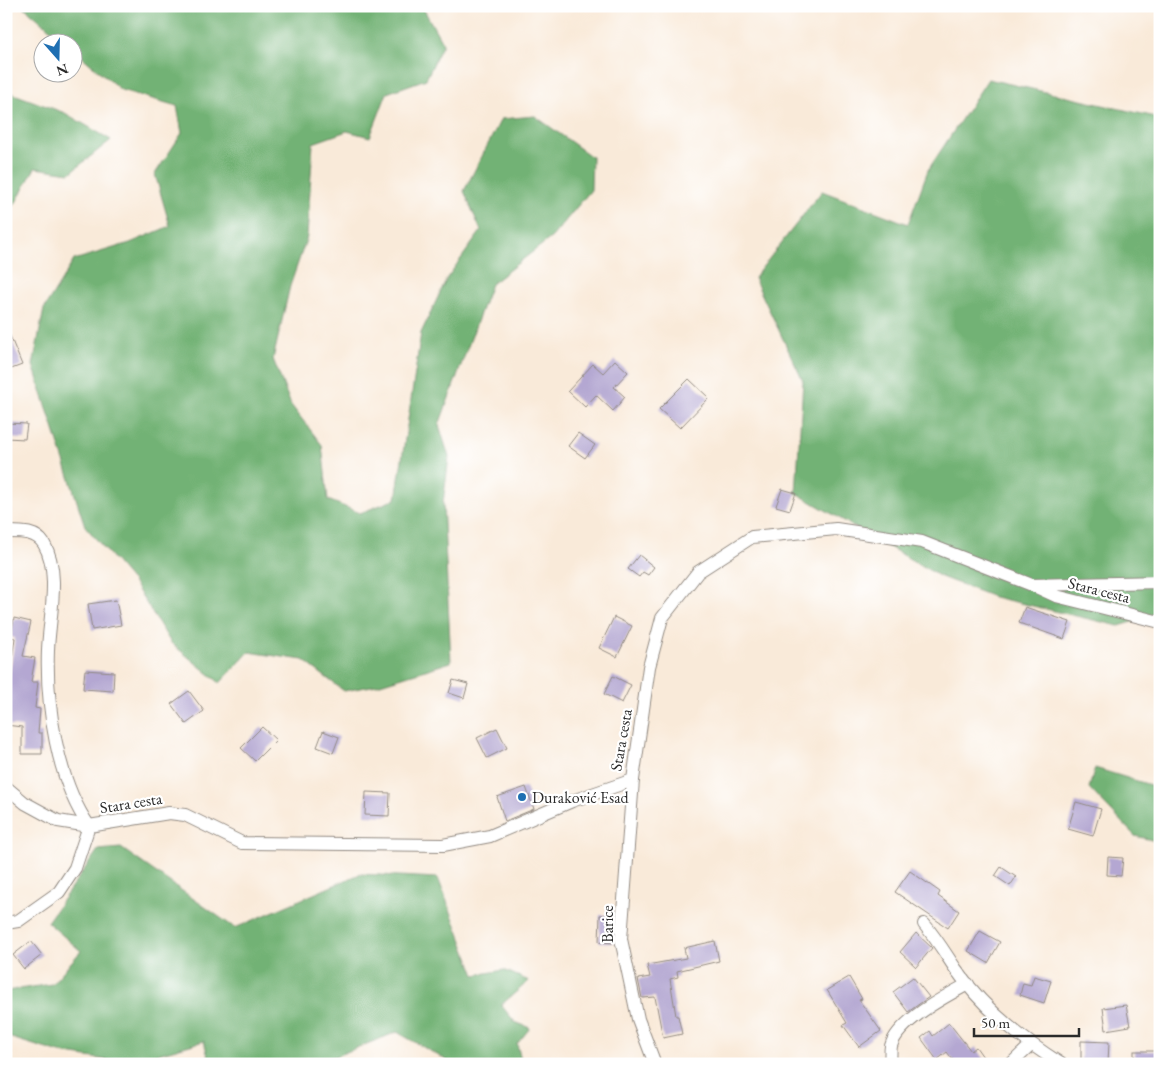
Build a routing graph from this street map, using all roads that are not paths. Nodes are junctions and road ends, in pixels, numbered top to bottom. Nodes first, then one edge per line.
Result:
1 (6, 532) edge
2 (1160, 582) edge
3 (1032, 585) junction
4 (1160, 622) edge
5 (633, 780) junction
6 (6, 787) edge
7 (89, 826) junction
8 (6, 922) edge
9 (924, 924) dead end
10 (968, 984) junction
11 (1031, 1045) junction
12 (890, 1062) dead end
13 (656, 1064) edge
14 (1011, 1064) edge
15 (1061, 1064) edge

1 - 7 street, Stara cesta
2 - 3 street, Stara cesta
3 - 4 street, Stara cesta
3 - 5 street, Stara cesta
5 - 7 street, Stara cesta
5 - 13 street, Barice
6 - 7 street, Stara cesta
7 - 8 street
9 - 10 street
10 - 11 street
10 - 12 street
11 - 14 street
11 - 15 street

